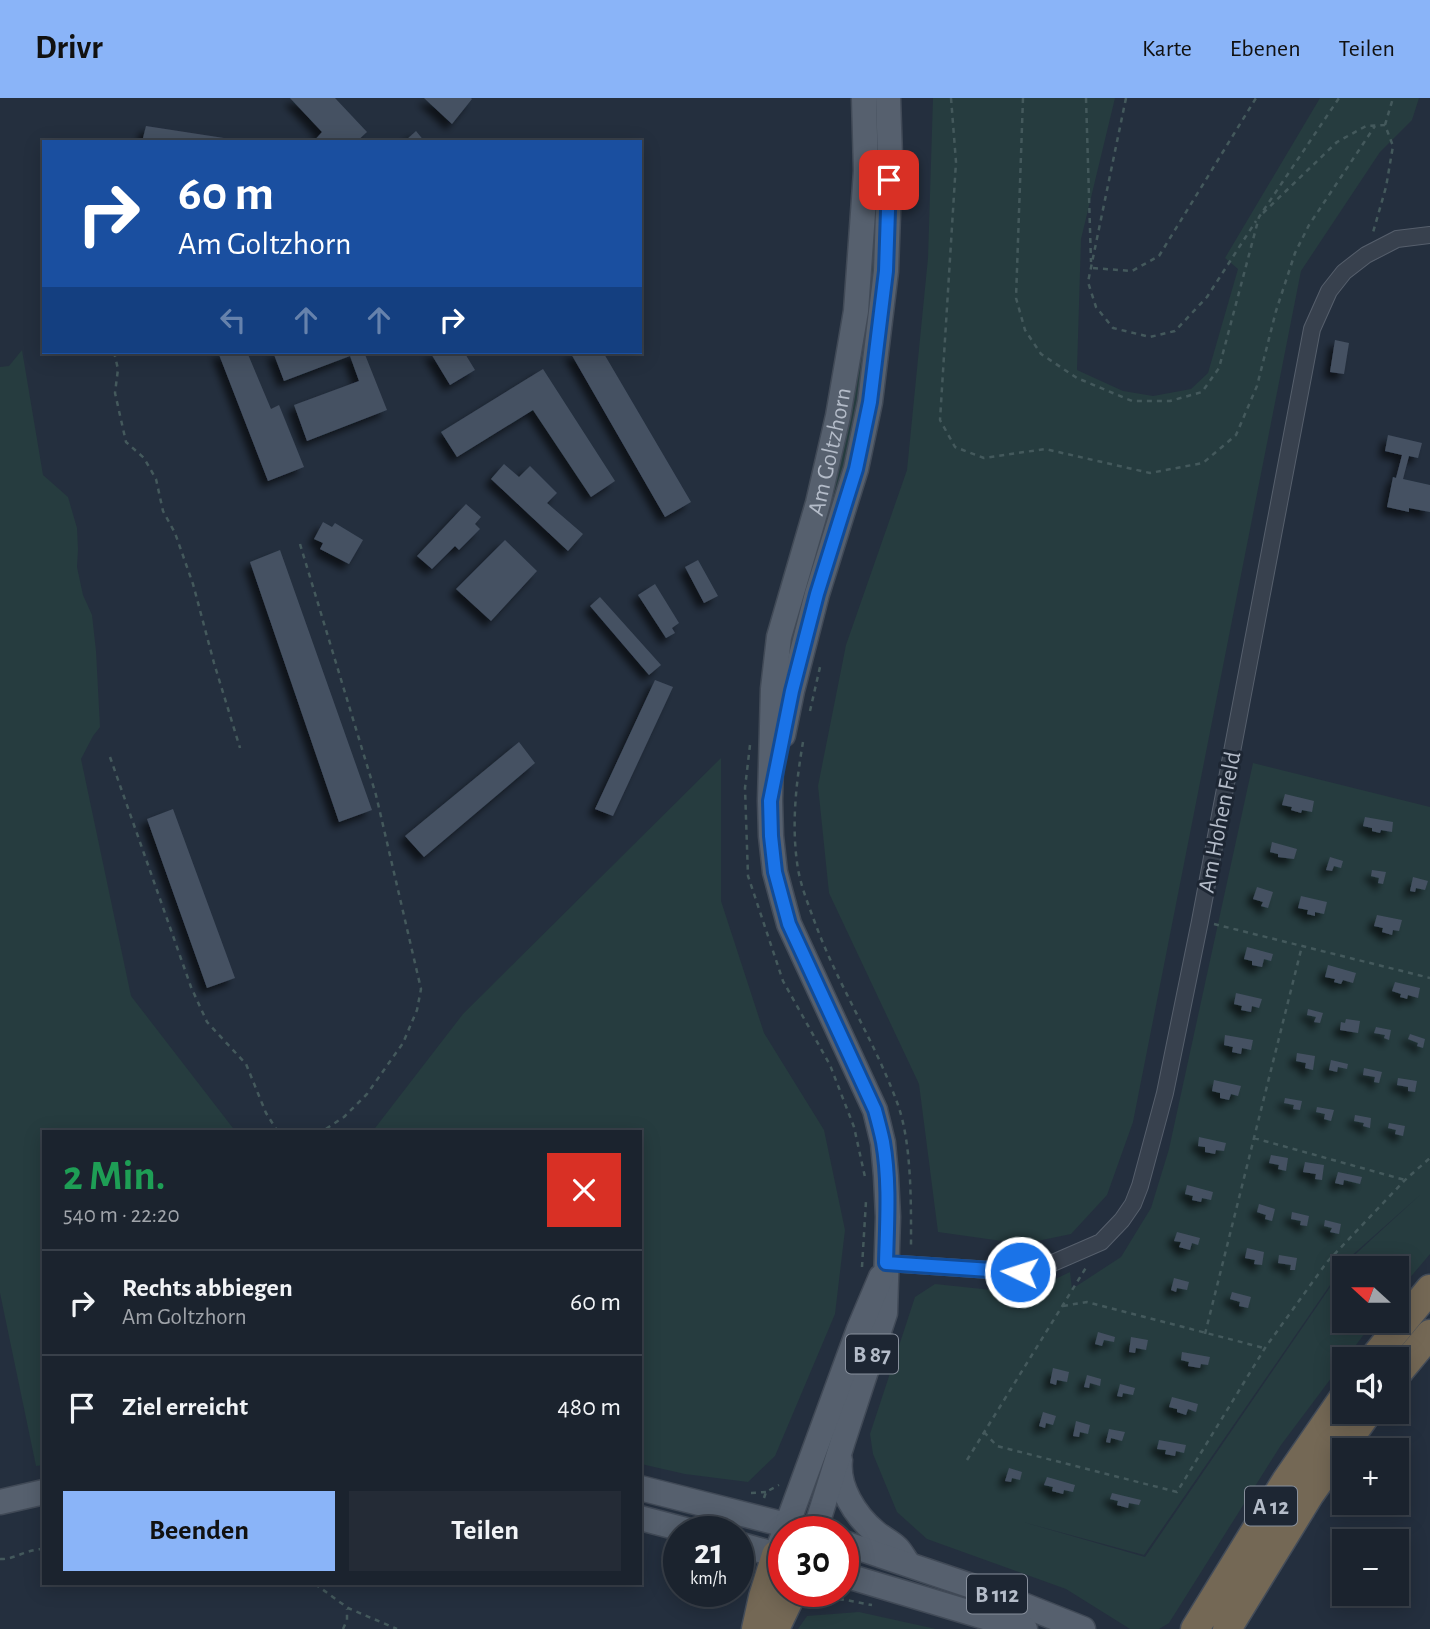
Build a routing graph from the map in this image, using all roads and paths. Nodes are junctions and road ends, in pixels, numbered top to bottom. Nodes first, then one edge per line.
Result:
1 (864, 98) edge
2 (888, 98) edge
3 (951, 98) edge
4 (1023, 98) edge
5 (1086, 98) edge
6 (1126, 98) edge
7 (1256, 98) edge
8 (1339, 98) edge
9 (1393, 98) edge
10 (1385, 125) junction
11 (1375, 126) junction
12 (1259, 217) junction
13 (1430, 235) edge
14 (1366, 256) junction
15 (1091, 267) junction
16 (114, 354) edge
17 (300, 544) dead end
18 (820, 667) dead end
19 (808, 718) dead end
20 (751, 735) dead end
21 (803, 742) dead end
22 (240, 748) dead end
23 (110, 757) dead end
24 (770, 801) junction
25 (1200, 921) junction
26 (1302, 946) junction
27 (1430, 978) edge
28 (277, 1130) edge
29 (324, 1130) edge
30 (1254, 1138) junction
31 (1430, 1158) edge
32 (1405, 1180) junction
33 (867, 1185) dead end
34 (866, 1197) dead end
35 (1101, 1242) junction
36 (886, 1263) junction
37 (911, 1264) junction
38 (862, 1270) dead end
39 (1430, 1289) edge
40 (1063, 1306) junction
41 (1205, 1334) junction
42 (1430, 1334) edge
43 (1382, 1347) edge
44 (1265, 1348) junction
45 (1409, 1359) edge
46 (1332, 1414) edge
47 (1359, 1424) edge
48 (984, 1432) junction
49 (843, 1441) junction
50 (967, 1460) dead end
51 (780, 1485) dead end
52 (642, 1488) edge
53 (42, 1492) edge
54 (766, 1492) junction
55 (0, 1502) edge
56 (754, 1505) junction
57 (775, 1516) edge
58 (802, 1516) edge
59 (820, 1516) edge
60 (642, 1519) edge
61 (663, 1524) edge
62 (859, 1548) edge
63 (42, 1549) edge
64 (0, 1559) edge
65 (910, 1565) junction
66 (859, 1579) edge
67 (316, 1585) edge
68 (768, 1585) edge
69 (785, 1607) edge
70 (348, 1608) junction
71 (1198, 1623) edge
72 (1228, 1628) edge
73 (343, 1629) edge
74 (397, 1629) edge
75 (756, 1629) edge
76 (775, 1629) edge
77 (1025, 1629) edge
78 (1083, 1629) edge

1 - 24 main road, Am Goltzhorn / B 87
2 - 24 main road, Am Goltzhorn / B 87
3 - 11 path
4 - 12 path
5 - 15 path
6 - 15 path
7 - 15 path
8 - 12 path
9 - 10 path
10 - 11 path
10 - 14 path
11 - 12 path
12 - 15 path
13 - 14 street, Am Hohen Feld
14 - 25 street, Am Hohen Feld
16 - 22 path
17 - 29 path
18 - 19 path
20 - 33 path
21 - 37 path
23 - 28 path
24 - 36 main road, Am Goltzhorn / B 87
25 - 26 path
25 - 35 street, Am Hohen Feld
26 - 27 path
26 - 30 path
30 - 32 path
30 - 41 path
31 - 32 path
32 - 44 path
34 - 38 path
35 - 37 street, Am Hohen Feld
35 - 40 path
36 - 37 street, Am Hohen Feld
36 - 49 main road, Am Goltzhorn / B 87
36 - 58 main road, Am Goltzhorn / B 87
39 - 43 highway
40 - 41 path
40 - 48 path
41 - 44 path
42 - 45 highway
44 - 48 path
46 - 71 highway, A 12
47 - 72 highway, A 12
48 - 50 path
49 - 59 main road, Am Goltzhorn / B 87
49 - 65 main road
51 - 54 path
52 - 56 main road
53 - 55 main road
54 - 56 path
54 - 56 path
56 - 57 main road
60 - 61 main road
62 - 65 main road, B 112
63 - 64 path
65 - 78 main road, B 112
66 - 77 main road, B 112
67 - 70 path
68 - 75 highway
69 - 76 highway
70 - 73 path
70 - 74 path

